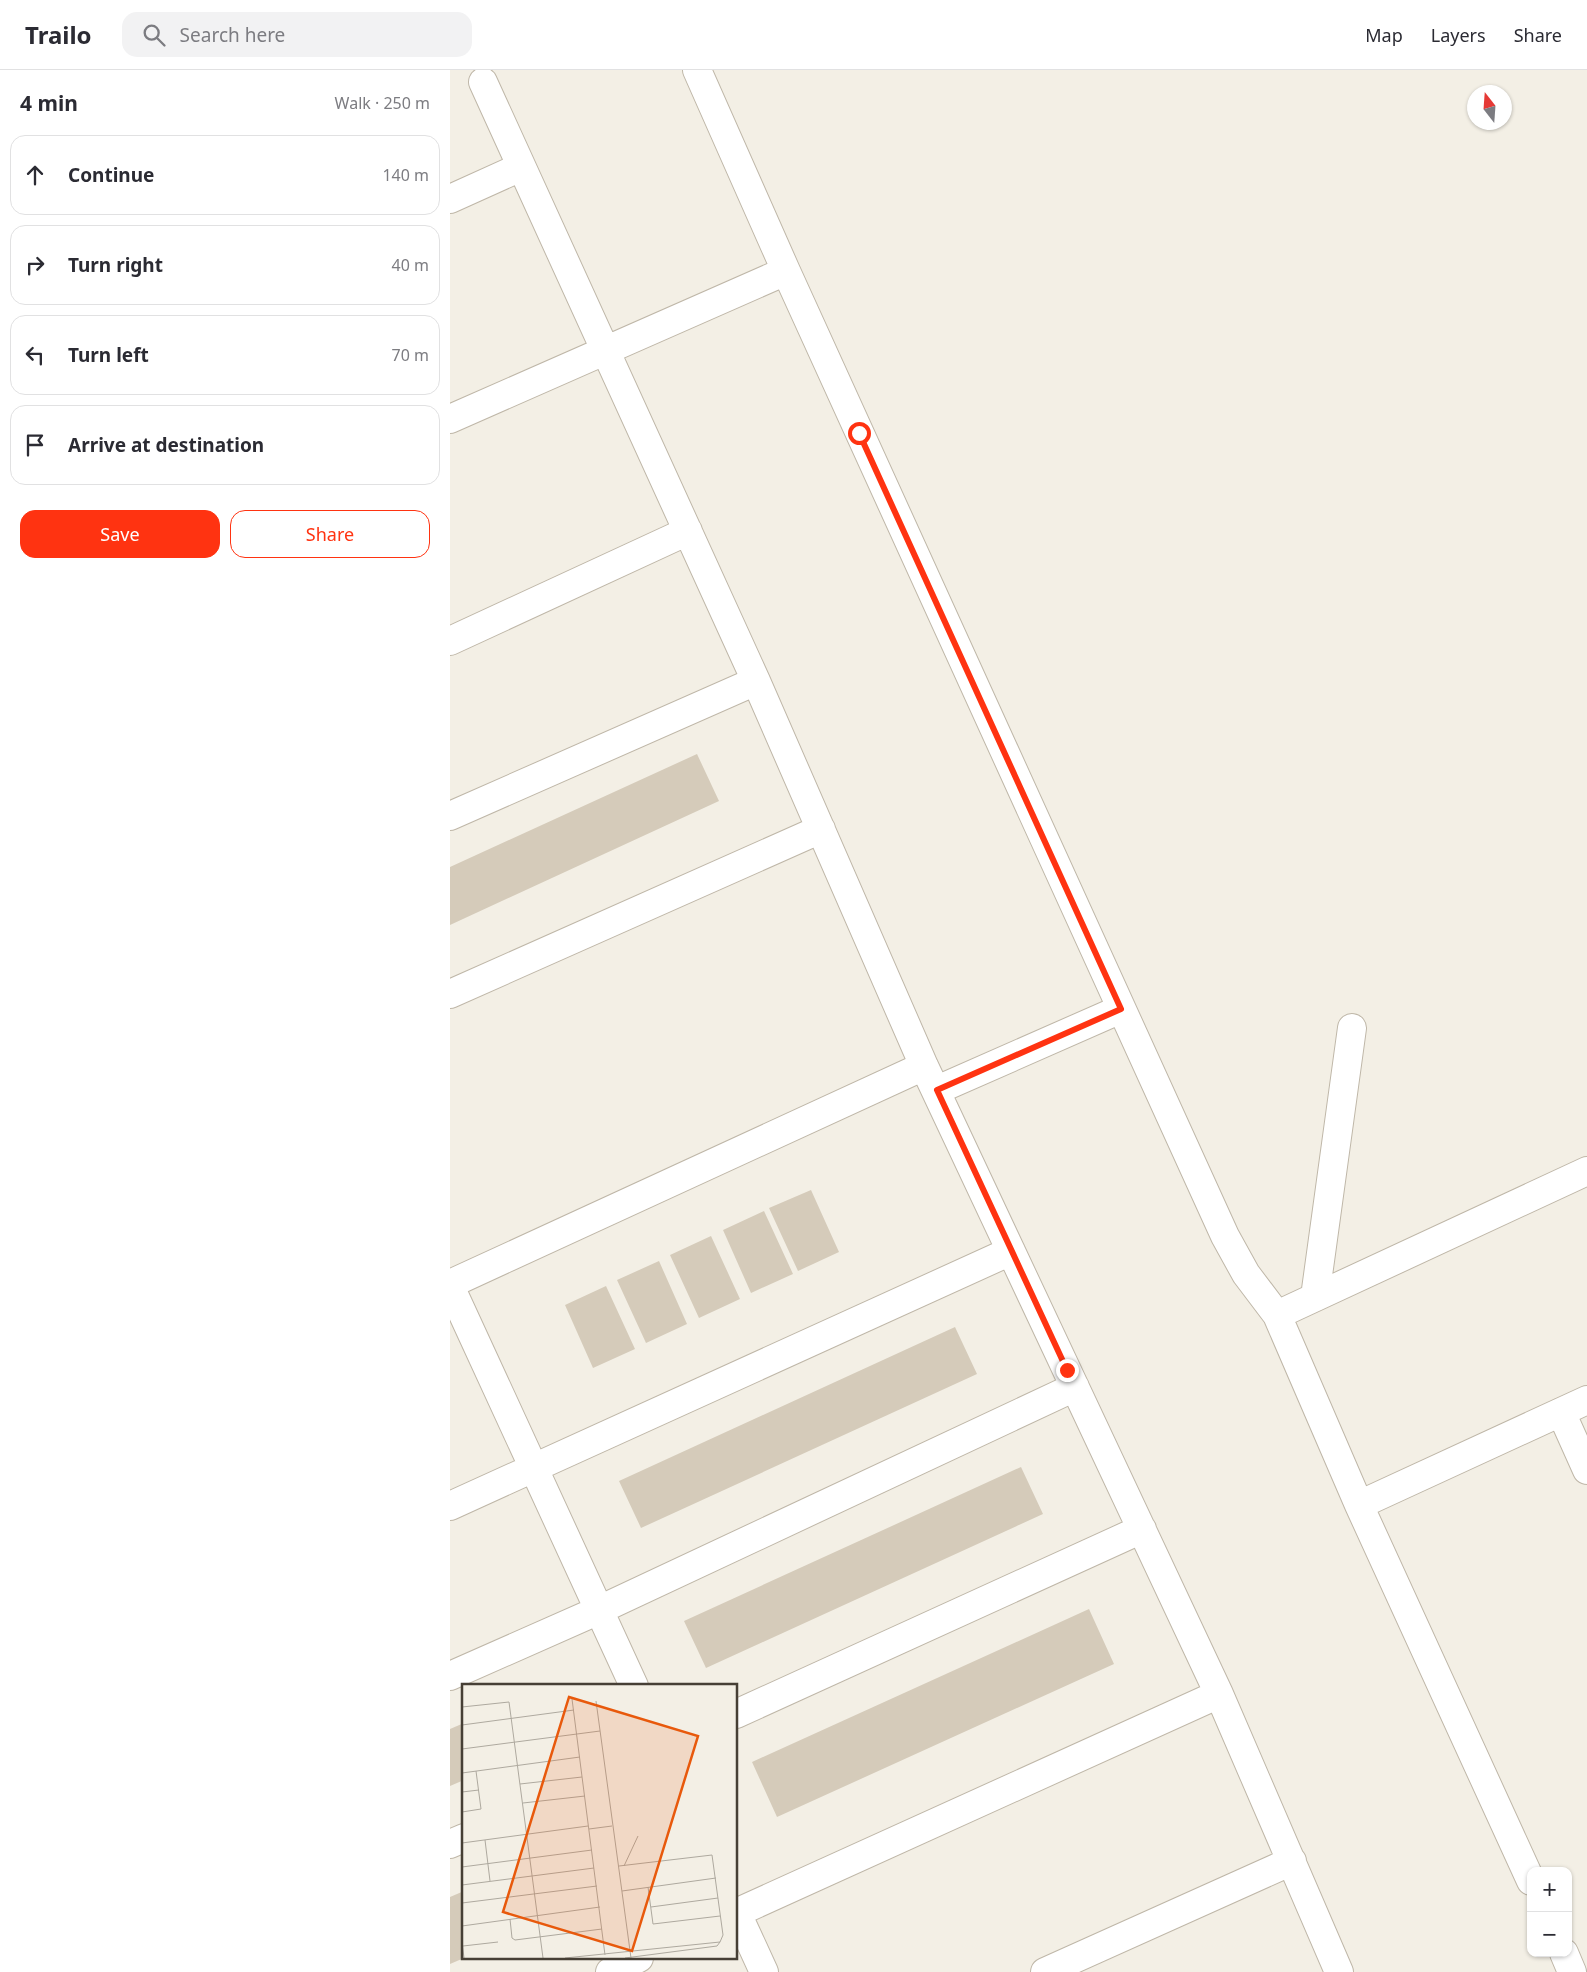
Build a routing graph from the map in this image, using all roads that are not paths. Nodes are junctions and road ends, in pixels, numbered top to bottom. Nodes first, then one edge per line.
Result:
1 (697, 70) edge
2 (483, 82) dead end
3 (521, 167) junction
4 (450, 199) edge
5 (786, 271) junction
6 (606, 348) junction
7 (450, 419) edge
8 (688, 531) junction
9 (450, 641) edge
10 (756, 681) junction
11 (450, 816) edge
12 (821, 829) junction
13 (450, 994) edge
14 (1121, 1009) junction
15 (1352, 1028) dead end
16 (924, 1066) junction
17 (937, 1090) junction
18 (1587, 1171) edge
19 (1011, 1251) junction
20 (450, 1285) edge
21 (1315, 1297) junction
22 (1278, 1315) junction
23 (1075, 1387) junction
24 (1587, 1400) edge
25 (1561, 1412) junction
26 (533, 1469) junction
27 (1587, 1470) edge
28 (1360, 1505) junction
29 (450, 1506) edge
30 (1142, 1529) junction
31 (598, 1611) junction
32 (450, 1676) edge
33 (633, 1684) edge
34 (1219, 1694) junction
35 (738, 1713) edge
36 (462, 1839) edge
37 (450, 1844) edge
38 (1292, 1861) junction
39 (1527, 1872) edge
40 (738, 1911) edge
41 (738, 1916) edge
42 (1566, 1957) edge
43 (635, 1960) edge
44 (610, 1972) edge
45 (764, 1972) edge
46 (1045, 1972) edge
47 (1339, 1972) edge
48 (1572, 1972) edge

1 - 5 street
2 - 3 street
3 - 4 street
3 - 6 street
5 - 6 street
5 - 14 street
6 - 7 street
6 - 8 street
8 - 9 street
8 - 10 street
10 - 11 street
10 - 12 street
12 - 13 street
12 - 16 street
14 - 17 street
14 - 22 street
15 - 21 street
16 - 17 street
16 - 20 street
17 - 19 street
18 - 21 street
19 - 23 street
19 - 26 street
20 - 26 street
21 - 22 street
22 - 28 street
23 - 30 street
23 - 31 street
24 - 25 street
25 - 27 street
25 - 28 street
26 - 29 street
26 - 31 street
28 - 39 street
30 - 34 street
30 - 35 street
31 - 32 street
31 - 33 street
34 - 38 street
34 - 40 street
36 - 37 street
38 - 46 street
38 - 47 street
41 - 45 street
42 - 48 street
43 - 44 street

